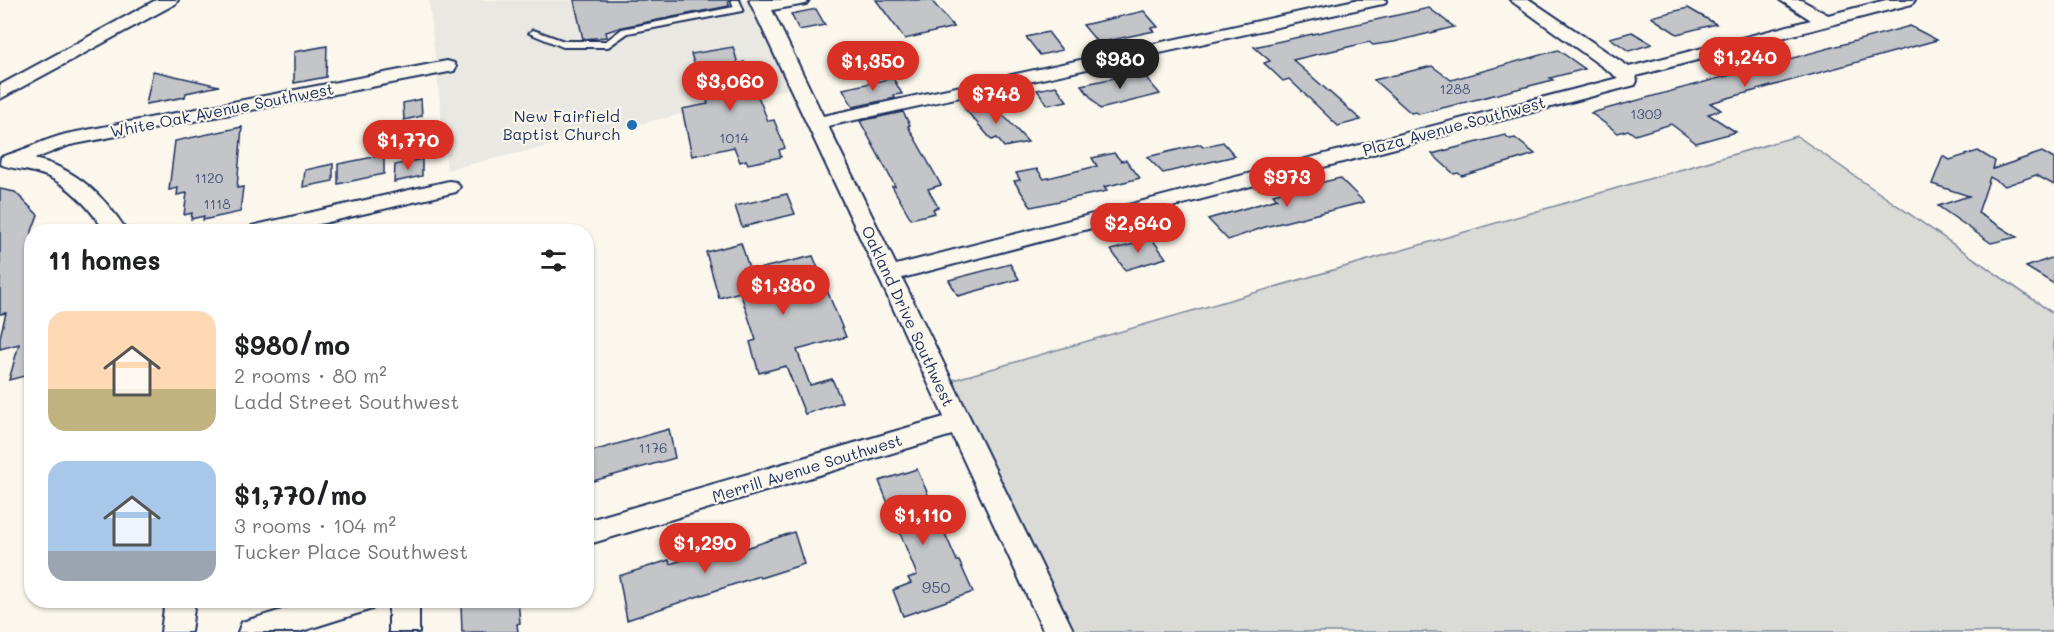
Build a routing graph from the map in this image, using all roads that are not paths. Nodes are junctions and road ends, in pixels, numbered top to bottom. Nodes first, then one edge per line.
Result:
1 (170, 0) edge
2 (735, 0) edge
3 (800, 0) edge
4 (1378, 0) edge
5 (1519, 0) edge
6 (1789, 0) edge
7 (1905, 0) edge
8 (755, 6) edge
9 (1826, 21) junction
10 (533, 33) dead end
11 (447, 67) dead end
12 (1626, 73) junction
13 (0, 93) edge
14 (816, 123) junction
15 (7, 160) edge
16 (449, 187) dead end
17 (112, 224) edge
18 (290, 224) edge
19 (889, 274) junction
20 (959, 423) junction
21 (594, 531) edge
22 (179, 608) edge
23 (335, 608) edge
24 (404, 608) edge
25 (176, 632) edge
26 (253, 632) edge
27 (404, 632) edge
28 (1059, 632) edge

1 - 13 street
2 - 8 lane
3 - 8 street
4 - 14 street
5 - 12 street
6 - 9 street
7 - 9 street, Plaza Avenue Southwest
8 - 10 lane
8 - 14 street, Oakland Drive Southwest
9 - 12 street, Plaza Avenue Southwest
11 - 15 street, White Oak Avenue Southwest
12 - 19 street, Plaza Avenue Southwest
14 - 19 street, Oakland Drive Southwest
15 - 17 street
16 - 18 street
19 - 20 street, Oakland Drive Southwest
20 - 21 street, Merrill Avenue Southwest
20 - 28 street, Oakland Drive Southwest
22 - 25 street
23 - 26 street
24 - 27 street

